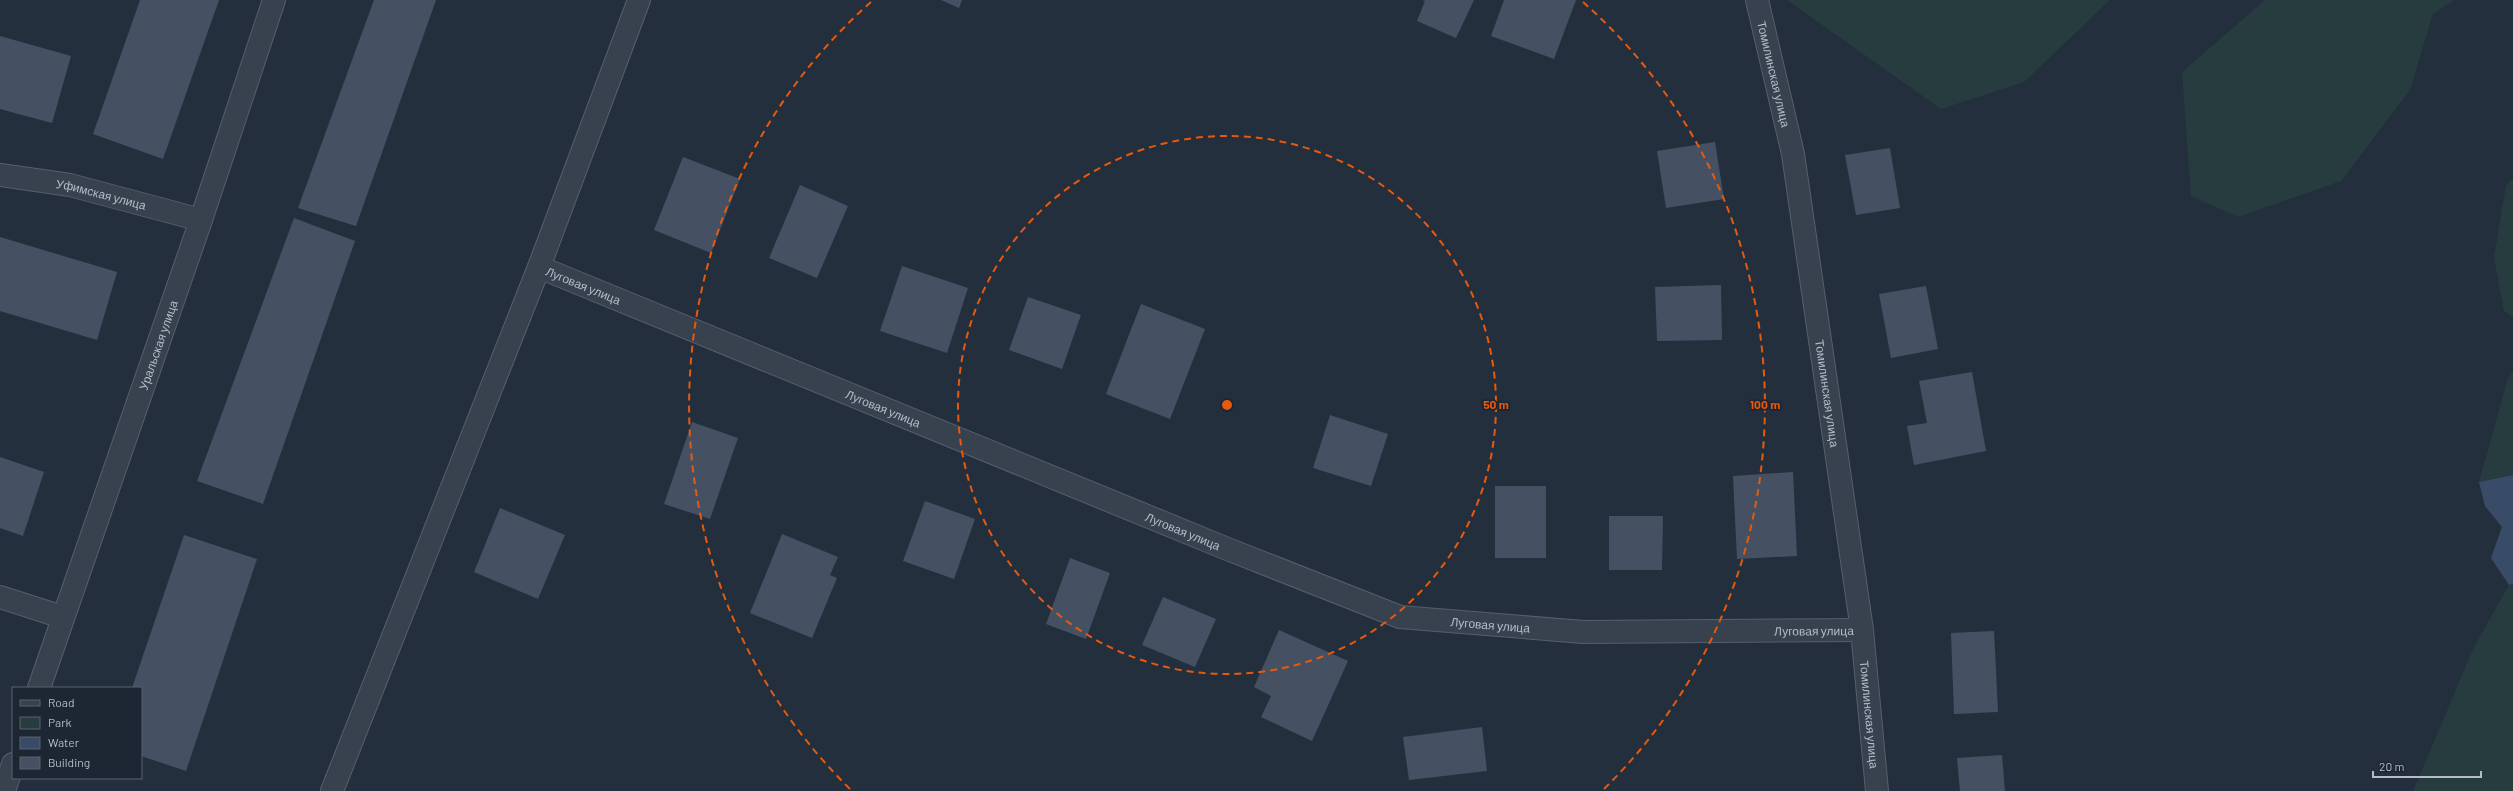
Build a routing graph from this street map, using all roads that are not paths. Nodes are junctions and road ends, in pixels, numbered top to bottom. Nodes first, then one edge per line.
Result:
1 (274, 0) edge
2 (639, 0) edge
3 (1757, 0) edge
4 (0, 175) edge
5 (201, 220) junction
6 (539, 267) junction
7 (0, 598) edge
8 (62, 617) junction
9 (1862, 630) junction
10 (39, 687) edge
11 (12, 767) edge
12 (4, 791) edge
13 (332, 791) edge
14 (1876, 791) edge

1 - 5 street, Уральская улица
2 - 6 street
3 - 9 street, Томилинская улица
4 - 5 street, Уфимская улица
5 - 8 street, Уральская улица
6 - 9 street, Луговая улица
6 - 13 street
7 - 8 street
8 - 10 street, Уральская улица
9 - 14 street, Томилинская улица
11 - 12 street

